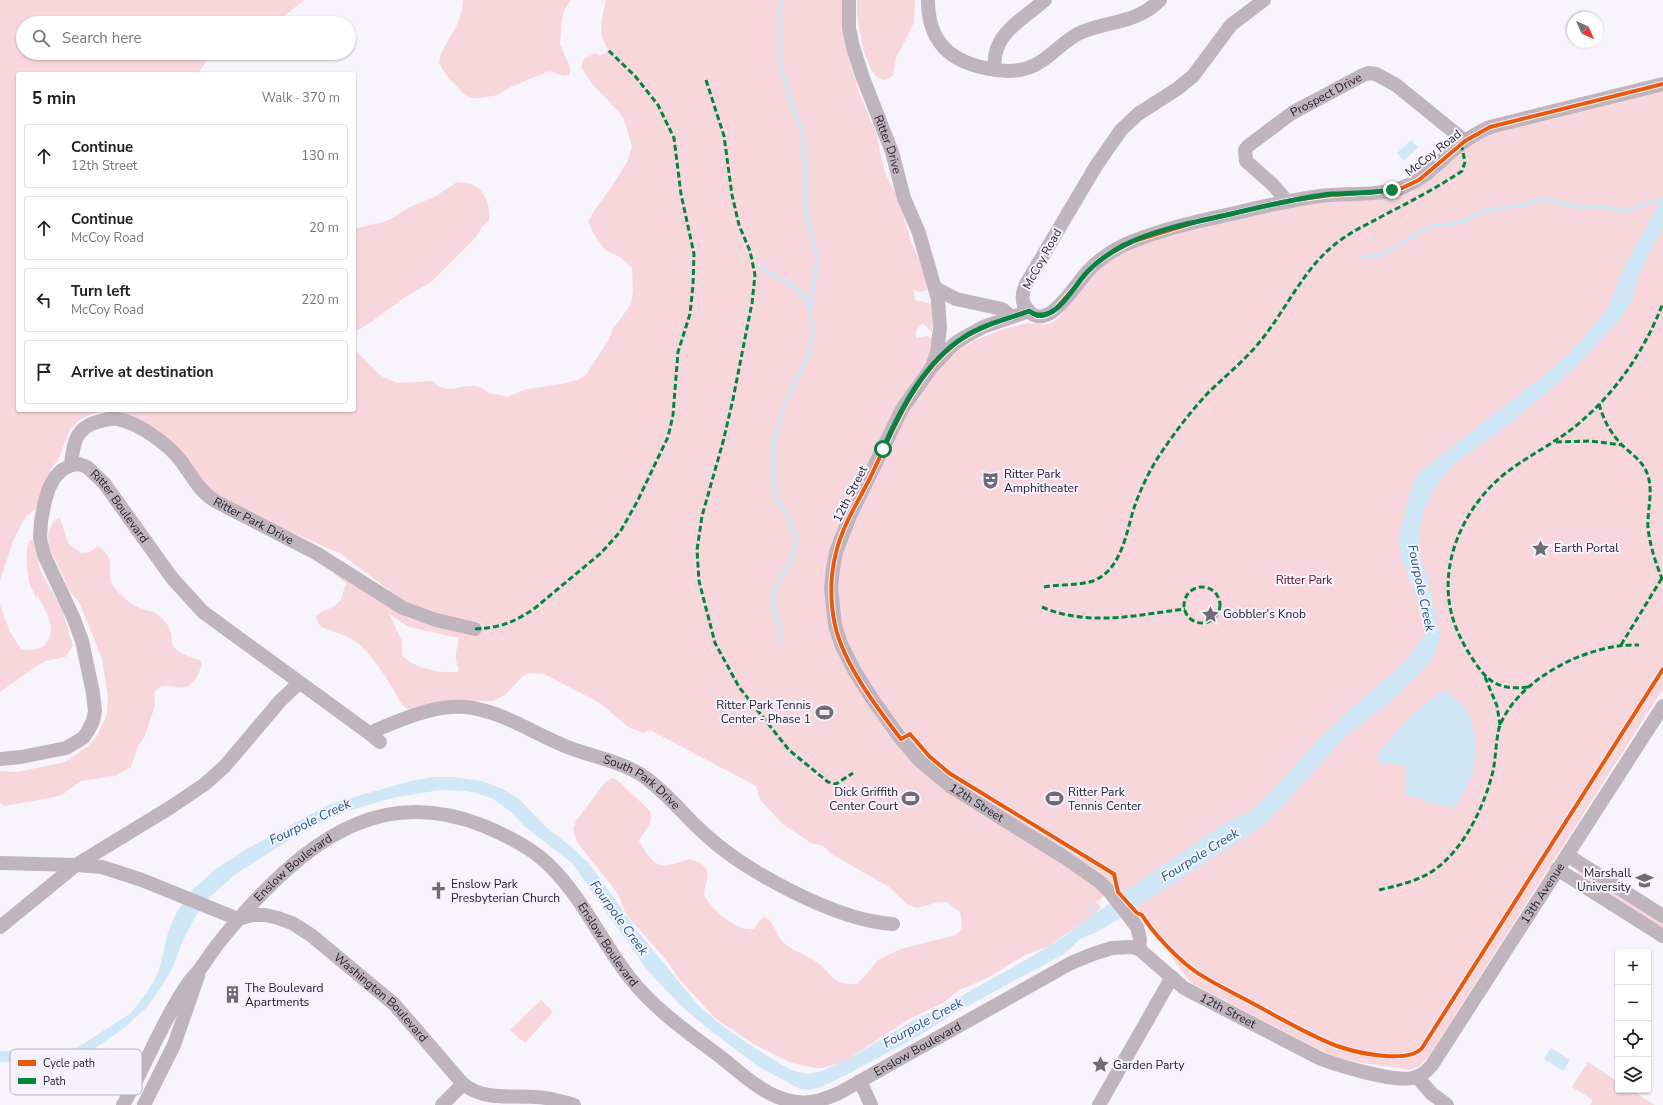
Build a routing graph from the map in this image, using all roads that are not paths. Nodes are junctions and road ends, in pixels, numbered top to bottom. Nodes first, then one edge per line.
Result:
1 (849, 0) edge
2 (928, 0) edge
3 (1045, 0) edge
4 (1160, 0) edge
5 (1264, 0) edge
6 (996, 70) junction
7 (1663, 84) edge
8 (1465, 141) junction
9 (1287, 201) junction
10 (936, 288) junction
11 (1029, 311) junction
12 (1012, 317) junction
13 (932, 367) junction
14 (71, 465) junction
15 (475, 629) dead end
16 (299, 682) junction
17 (1663, 706) edge
18 (369, 733) junction
19 (380, 742) dead end
20 (0, 759) edge
21 (1567, 855) junction
22 (0, 864) edge
23 (76, 865) junction
24 (1557, 869) junction
25 (1663, 916) edge
26 (238, 919) junction
27 (893, 924) dead end
28 (0, 927) edge
29 (1663, 936) edge
30 (1139, 949) junction
31 (200, 968) junction
32 (1172, 977) junction
33 (142, 1069) edge
34 (1417, 1077) junction
35 (860, 1081) junction
36 (463, 1084) junction
37 (128, 1095) edge
38 (123, 1105) edge
39 (144, 1105) edge
40 (442, 1105) edge
41 (574, 1105) edge
42 (871, 1105) edge
43 (1099, 1105) edge
44 (1448, 1105) edge

1 - 10 street, Ritter Drive
2 - 6 street
3 - 6 street
4 - 6 street
5 - 11 street, McCoy Road
7 - 8 street, McCoy Road
8 - 9 street, McCoy Road
8 - 9 street, Prospect Drive
9 - 11 street, McCoy Road
10 - 12 street
10 - 13 street, Ritter Drive
11 - 12 street, 12th Street
12 - 13 street, 12th Street
13 - 30 street, 12th Street
14 - 15 street, Ritter Park Drive
14 - 16 street, Ritter Boulevard
14 - 20 street
16 - 18 street, Ritter Boulevard
16 - 23 street
17 - 21 street, 13th Avenue
18 - 19 street, Ritter Boulevard
18 - 27 street, South Park Drive
21 - 24 street, 13th Avenue
21 - 25 street
22 - 23 street
23 - 26 street
23 - 28 street
24 - 29 street
24 - 34 street, 13th Avenue
26 - 31 street
26 - 35 street, Enslow Boulevard
26 - 36 street, Washington Boulevard
30 - 32 street, 12th Street
30 - 35 street, Enslow Boulevard
31 - 33 street
31 - 39 street
32 - 34 street, 12th Street
32 - 43 street
34 - 44 street
35 - 42 street
36 - 40 street
36 - 41 street, Washington Boulevard
37 - 38 street

